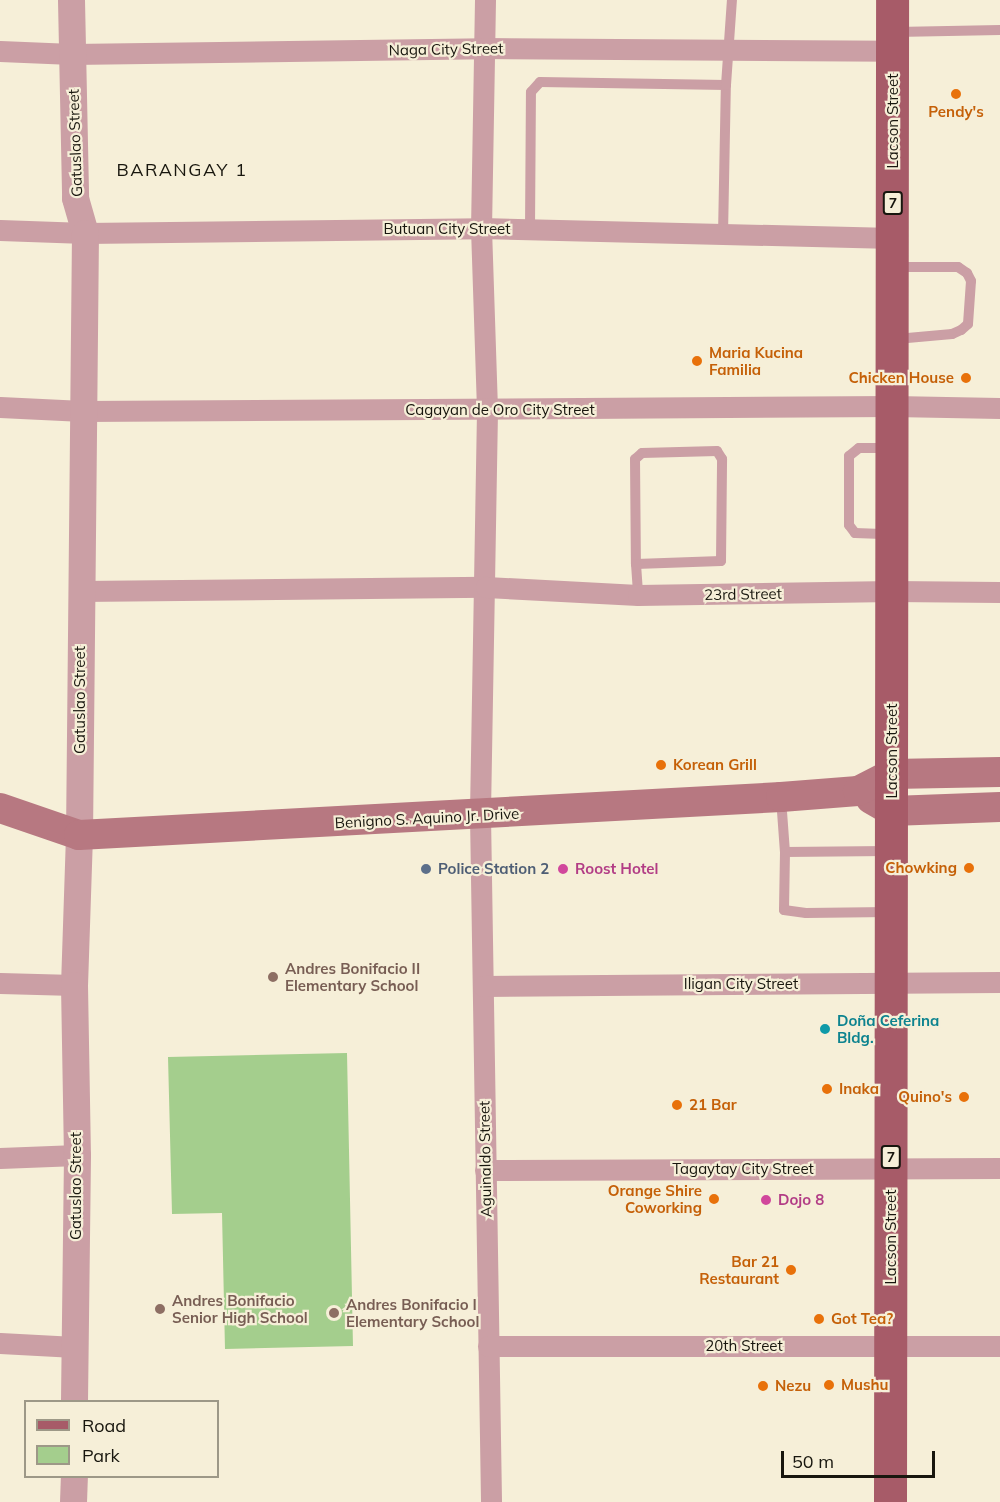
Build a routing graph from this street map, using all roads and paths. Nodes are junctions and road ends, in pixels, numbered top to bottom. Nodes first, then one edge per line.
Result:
1 (71, 0) edge
2 (485, 0) edge
3 (732, 0) edge
4 (892, 0) edge
5 (1000, 30) edge
6 (892, 42) junction
7 (484, 48) junction
8 (0, 51) edge
9 (729, 51) junction
10 (72, 54) junction
11 (726, 85) junction
12 (481, 228) junction
13 (530, 229) junction
14 (0, 230) edge
15 (85, 233) junction
16 (723, 235) junction
17 (893, 252) junction
18 (894, 339) junction
19 (893, 406) junction
20 (0, 407) edge
21 (1000, 408) edge
22 (82, 411) junction
23 (487, 411) junction
24 (893, 447) junction
25 (893, 535) junction
26 (636, 564) junction
27 (486, 587) junction
28 (81, 591) junction
29 (892, 591) junction
30 (1000, 592) edge
31 (638, 595) junction
32 (1000, 772) edge
33 (892, 774) junction
34 (858, 791) junction
35 (781, 797) junction
36 (1000, 807) edge
37 (0, 808) edge
38 (892, 811) junction
39 (480, 815) junction
40 (79, 835) junction
41 (892, 851) junction
42 (785, 852) junction
43 (892, 912) junction
44 (891, 982) junction
45 (1000, 982) edge
46 (0, 983) edge
47 (74, 986) junction
48 (483, 986) junction
49 (77, 1155) junction
50 (0, 1158) edge
51 (891, 1168) junction
52 (1000, 1168) edge
53 (485, 1170) junction
54 (0, 1343) edge
55 (488, 1346) junction
56 (891, 1346) junction
57 (1000, 1346) edge
58 (75, 1347) junction
59 (74, 1400) edge
60 (74, 1478) edge
61 (73, 1502) edge
62 (491, 1502) edge
63 (890, 1502) edge

1 - 10 street, Gatuslao Street
2 - 7 street, Aguinaldo Street
3 - 9 lane
4 - 6 main road, Lacson Street / 7
5 - 6 lane
6 - 9 street, Naga City Street
6 - 17 main road, Lacson Street / 7
7 - 9 street, Naga City Street
7 - 10 street, Naga City Street
7 - 12 street, Aguinaldo Street
8 - 10 street, Naga City Street
9 - 11 lane
10 - 15 street, Gatuslao Street
11 - 13 lane
11 - 16 lane
12 - 13 street, Butuan City Street
12 - 15 street, Butuan City Street
12 - 23 street, Aguinaldo Street
13 - 16 street, Butuan City Street
14 - 15 street, Butuan City Street
15 - 22 street, Gatuslao Street
16 - 17 street, Butuan City Street
17 - 18 main road, Lacson Street / 7
17 - 18 lane
18 - 19 main road, Lacson Street / 7
19 - 21 street, Cagayan de Oro City Street
19 - 23 street, Cagayan de Oro City Street
19 - 24 main road, Lacson Street / 7
20 - 22 street, Cagayan de Oro City Street
22 - 23 street, Cagayan de Oro City Street
22 - 28 street, Gatuslao Street
23 - 27 street, Aguinaldo Street
24 - 25 main road, Lacson Street / 7
24 - 25 lane
25 - 29 main road, Lacson Street / 7
26 - 26 lane
26 - 31 lane
27 - 28 street, 23rd Street
27 - 31 street, 23rd Street
27 - 39 street, Aguinaldo Street
28 - 40 street, Gatuslao Street
29 - 30 street, 23rd Street
29 - 31 street, 23rd Street
29 - 33 main road, Lacson Street / 7
32 - 33 main road, Benigno S. Aquino Jr. Drive
33 - 34 main road, Benigno S. Aquino Jr. Drive
33 - 38 main road, Lacson Street / 7
34 - 35 main road, Benigno S. Aquino Jr. Drive
34 - 38 main road
35 - 39 main road, Benigno S. Aquino Jr. Drive
35 - 42 lane
36 - 38 main road
37 - 40 main road, Benigno S. Aquino Jr. Drive
38 - 41 main road, Lacson Street / 7
39 - 40 main road, Benigno S. Aquino Jr. Drive
39 - 48 street, Aguinaldo Street
40 - 47 street, Gatuslao Street
41 - 42 lane
41 - 43 main road, Lacson Street / 7
42 - 43 lane
43 - 44 main road, Lacson Street / 7
44 - 45 street, Iligan City Street
44 - 48 street, Iligan City Street
44 - 51 main road, Lacson Street / 7
46 - 47 street
47 - 49 street, Gatuslao Street
48 - 53 street, Aguinaldo Street
49 - 50 street
49 - 58 street, Gatuslao Street
51 - 52 street, Tagaytay City Street
51 - 53 street, Tagaytay City Street
51 - 56 main road, Lacson Street / 7
53 - 55 street, Aguinaldo Street
54 - 58 street
55 - 56 street, 20th Street
55 - 62 street, Aguinaldo Street
56 - 57 street, 20th Street
56 - 63 main road, Lacson Street / 7
58 - 59 street, Gatuslao Street
60 - 61 street

